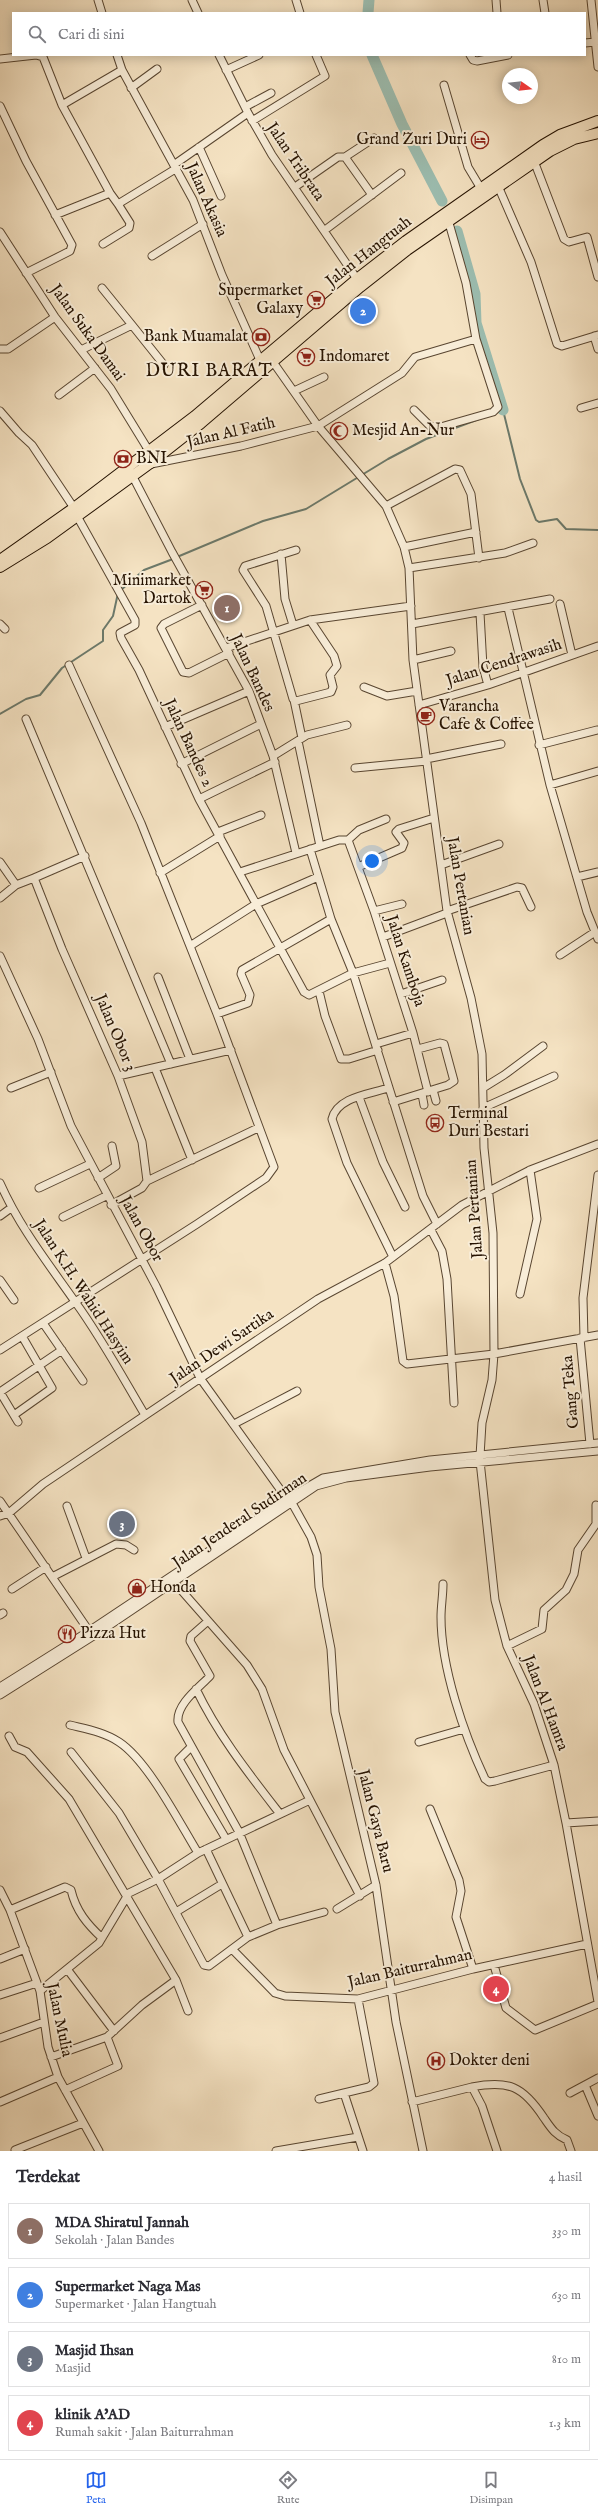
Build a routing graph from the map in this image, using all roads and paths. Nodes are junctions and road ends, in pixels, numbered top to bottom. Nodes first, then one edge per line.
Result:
1 (98, 0) edge
2 (192, 0) edge
3 (296, 0) edge
4 (496, 0) edge
5 (543, 0) edge
6 (591, 0) edge
7 (102, 12) edge
8 (198, 12) edge
9 (300, 12) edge
10 (497, 12) edge
11 (545, 12) edge
12 (595, 16) edge
13 (595, 42) junction
14 (586, 43) edge
15 (27, 56) edge
16 (39, 56) edge
17 (117, 56) edge
18 (219, 56) edge
19 (257, 56) edge
20 (316, 56) edge
21 (471, 56) edge
22 (499, 56) edge
23 (0, 59) edge
24 (598, 66) edge
25 (158, 69) dead end
26 (122, 70) junction
27 (226, 70) junction
28 (444, 84) dead end
29 (131, 88) junction
30 (271, 93) dead end
31 (0, 104) edge
32 (62, 105) junction
33 (246, 110) junction
34 (252, 121) junction
35 (598, 121) edge
36 (598, 133) edge
37 (374, 138) dead end
38 (199, 147) junction
39 (345, 157) junction
40 (534, 162) junction
41 (176, 166) junction
42 (401, 173) dead end
43 (509, 174) junction
44 (498, 186) junction
45 (295, 187) junction
46 (480, 187) junction
47 (110, 193) junction
48 (372, 195) junction
49 (221, 196) dead end
50 (118, 204) junction
51 (55, 215) junction
52 (448, 223) junction
53 (203, 224) junction
54 (325, 230) junction
55 (0, 232) edge
56 (103, 244) dead end
57 (152, 256) dead end
58 (26, 273) junction
59 (598, 277) edge
60 (357, 279) junction
61 (102, 288) dead end
62 (55, 317) junction
63 (132, 325) junction
64 (596, 336) edge
65 (476, 338) junction
66 (0, 349) edge
67 (598, 349) edge
68 (81, 350) junction
69 (260, 360) junction
70 (273, 362) junction
71 (164, 365) dead end
72 (94, 368) junction
73 (324, 377) dead end
74 (294, 391) junction
75 (59, 395) dead end
76 (598, 403) edge
77 (581, 408) dead end
78 (414, 410) dead end
79 (0, 411) edge
80 (318, 426) junction
81 (149, 451) junction
82 (149, 464) junction
83 (132, 475) junction
84 (98, 494) junction
85 (386, 506) junction
86 (75, 512) junction
87 (476, 532) junction
88 (533, 543) dead end
89 (404, 547) junction
90 (296, 550) dead end
91 (281, 554) junction
92 (479, 558) junction
93 (1, 560) edge
94 (409, 568) junction
95 (550, 599) dead end
96 (560, 604) dead end
97 (202, 605) junction
98 (411, 606) junction
99 (508, 608) junction
100 (480, 613) junction
101 (310, 620) junction
102 (412, 624) junction
103 (293, 625) junction
104 (275, 632) junction
105 (598, 646) edge
106 (227, 651) junction
107 (451, 651) dead end
108 (572, 655) junction
109 (413, 660) junction
110 (69, 665) dead end
111 (524, 672) junction
112 (488, 685) junction
113 (364, 687) dead end
114 (249, 691) junction
115 (417, 691) junction
116 (294, 700) junction
117 (419, 705) junction
118 (26, 719) dead end
119 (261, 724) junction
120 (347, 725) dead end
121 (166, 727) junction
122 (597, 730) dead end
123 (300, 740) junction
124 (501, 744) dead end
125 (539, 745) junction
126 (274, 760) junction
127 (426, 760) junction
128 (181, 764) junction
129 (355, 768) dead end
130 (598, 771) edge
131 (550, 785) junction
132 (199, 799) junction
133 (261, 815) dead end
134 (434, 818) junction
135 (386, 819) dead end
136 (219, 834) junction
137 (348, 840) junction
138 (499, 844) dead end
139 (320, 846) junction
140 (310, 849) junction
141 (296, 853) junction
142 (84, 856) junction
143 (0, 862) edge
144 (441, 865) junction
145 (358, 867) junction
146 (240, 872) junction
147 (598, 872) edge
148 (160, 873) junction
149 (318, 877) junction
150 (577, 877) junction
151 (34, 878) junction
152 (16, 885) junction
153 (0, 898) edge
154 (256, 904) junction
155 (402, 904) dead end
156 (531, 907) dead end
157 (374, 911) junction
158 (447, 912) junction
159 (331, 919) junction
160 (596, 936) edge
161 (383, 937) junction
162 (190, 946) junction
163 (281, 950) junction
164 (560, 955) dead end
165 (0, 956) edge
166 (390, 963) junction
167 (353, 973) junction
168 (158, 977) dead end
169 (442, 980) dead end
170 (319, 991) junction
171 (401, 994) junction
172 (217, 1014) junction
173 (413, 1034) junction
174 (543, 1046) dead end
175 (377, 1047) junction
176 (418, 1049) junction
177 (231, 1050) junction
178 (190, 1060) junction
179 (170, 1064) junction
180 (155, 1068) junction
181 (51, 1072) junction
182 (118, 1076) junction
183 (554, 1076) dead end
184 (10, 1088) dead end
185 (388, 1088) junction
186 (483, 1088) junction
187 (428, 1092) junction
188 (359, 1097) junction
189 (393, 1102) junction
190 (436, 1102) dead end
191 (424, 1105) dead end
192 (484, 1108) junction
193 (258, 1128) junction
194 (598, 1144) edge
195 (112, 1146) dead end
196 (192, 1160) junction
197 (90, 1164) junction
198 (530, 1170) junction
199 (598, 1175) edge
200 (98, 1178) junction
201 (147, 1181) junction
202 (0, 1183) edge
203 (39, 1188) dead end
204 (489, 1190) junction
205 (106, 1196) junction
206 (111, 1205) junction
207 (405, 1207) dead end
208 (11, 1208) junction
209 (0, 1216) edge
210 (63, 1217) dead end
211 (437, 1224) junction
212 (431, 1230) junction
213 (393, 1257) junction
214 (142, 1259) junction
215 (385, 1263) junction
216 (0, 1280) edge
217 (520, 1294) dead end
218 (14, 1300) dead end
219 (76, 1303) junction
220 (43, 1323) junction
221 (598, 1335) edge
222 (22, 1336) junction
223 (582, 1338) junction
224 (0, 1350) edge
225 (62, 1350) junction
226 (494, 1354) junction
227 (452, 1360) junction
228 (39, 1365) junction
229 (200, 1378) junction
230 (83, 1381) dead end
231 (297, 1391) dead end
232 (0, 1392) edge
233 (454, 1403) dead end
234 (14, 1415) junction
235 (145, 1415) junction
236 (18, 1422) dead end
237 (234, 1424) junction
238 (598, 1443) edge
239 (590, 1444) junction
240 (598, 1451) edge
241 (480, 1458) junction
242 (0, 1501) edge
243 (289, 1501) junction
244 (596, 1505) dead end
245 (67, 1506) dead end
246 (9, 1513) junction
247 (0, 1516) edge
248 (134, 1550) dead end
249 (86, 1558) junction
250 (197, 1562) junction
251 (46, 1567) junction
252 (52, 1576) junction
253 (174, 1582) junction
254 (443, 1584) dead end
255 (12, 1589) dead end
256 (208, 1621) junction
257 (89, 1631) junction
258 (507, 1646) junction
259 (0, 1687) edge
260 (196, 1689) junction
261 (0, 1695) edge
262 (70, 1725) dead end
263 (464, 1729) junction
264 (9, 1736) dead end
265 (418, 1742) dead end
266 (191, 1747) junction
267 (71, 1752) dead end
268 (554, 1765) junction
269 (310, 1800) junction
270 (430, 1809) dead end
271 (280, 1814) junction
272 (598, 1820) edge
273 (566, 1823) junction
274 (239, 1832) junction
275 (226, 1838) junction
276 (206, 1849) junction
277 (198, 1853) junction
278 (158, 1879) junction
279 (222, 1884) junction
280 (376, 1885) junction
281 (0, 1890) edge
282 (126, 1896) junction
283 (360, 1896) junction
284 (337, 1909) dead end
285 (10, 1910) junction
286 (176, 1912) junction
287 (324, 1912) dead end
288 (277, 1925) junction
289 (248, 1937) junction
290 (102, 1938) junction
291 (586, 1944) junction
292 (25, 1949) junction
293 (232, 1949) junction
294 (0, 1959) edge
295 (494, 1965) junction
296 (67, 1969) junction
297 (473, 1969) junction
298 (176, 1980) junction
299 (37, 1983) junction
300 (391, 1991) junction
301 (40, 1992) junction
302 (0, 1995) edge
303 (358, 1999) junction
304 (598, 2003) edge
305 (188, 2011) dead end
306 (44, 2022) junction
307 (114, 2031) junction
308 (107, 2037) junction
309 (0, 2038) edge
310 (51, 2057) junction
311 (58, 2077) junction
312 (598, 2078) edge
313 (585, 2085) junction
314 (472, 2087) junction
315 (65, 2090) junction
316 (570, 2092) dead end
317 (344, 2093) junction
318 (319, 2099) dead end
319 (0, 2102) edge
320 (412, 2102) junction
321 (598, 2116) edge
322 (83, 2124) junction
323 (358, 2137) junction
324 (14, 2150) edge
325 (99, 2151) edge
326 (276, 2151) edge
327 (363, 2151) edge
328 (423, 2151) edge
329 (497, 2151) edge
330 (571, 2151) edge

1 - 7 street
2 - 8 street
3 - 9 street
4 - 10 street
5 - 11 street
6 - 12 street
12 - 13 street
13 - 14 street
13 - 24 street
15 - 23 street
16 - 32 street
17 - 26 street, Jalan Akasia
18 - 27 street, Jalan Tribrata
19 - 27 street
20 - 34 street
21 - 22 street
25 - 29 street
26 - 29 street, Jalan Akasia
26 - 32 street
27 - 33 street, Jalan Tribrata
28 - 46 street
29 - 41 street, Jalan Akasia
30 - 33 street
31 - 51 street
32 - 47 street
33 - 34 street, Jalan Tribrata
33 - 38 street
34 - 45 street, Jalan Tribrata
35 - 43 highway, Jalan Hangtuah
36 - 40 highway, Jalan Hangtuah
37 - 39 street
38 - 41 street
38 - 49 street
39 - 45 street
39 - 48 street
40 - 43 highway, Jalan Hangtuah
40 - 59 street
41 - 50 street
41 - 53 street, Jalan Akasia
42 - 48 street
43 - 44 highway, Jalan Hangtuah
43 - 46 highway, Jalan Hangtuah
44 - 52 highway, Jalan Hangtuah
44 - 64 street
45 - 54 street, Jalan Tribrata
46 - 60 highway, Jalan Hangtuah
47 - 50 street
47 - 51 street
48 - 54 street
50 - 56 street
51 - 58 street
52 - 65 street
52 - 70 highway, Jalan Hangtuah
53 - 57 street
53 - 69 street, Jalan Akasia
54 - 60 street, Jalan Tribrata
55 - 58 street, Jalan Suka Damai
58 - 62 street, Jalan Suka Damai
60 - 69 highway, Jalan Hangtuah
61 - 63 street
62 - 66 street
62 - 68 street, Jalan Suka Damai
63 - 68 street
63 - 71 street
64 - 67 street
65 - 78 street
65 - 80 street, Jalan Al Fatih
68 - 72 street, Jalan Suka Damai
69 - 81 highway, Jalan Hangtuah
70 - 74 street, Jalan Pertanian
70 - 82 highway, Jalan Hangtuah
72 - 75 street
72 - 81 street, Jalan Suka Damai
73 - 74 street
74 - 80 street, Jalan Pertanian
76 - 77 street
79 - 86 street, Jalan Bandes 2
80 - 82 street, Jalan Al Fatih
80 - 85 street, Jalan Pertanian
81 - 84 highway, Jalan Hangtuah
82 - 83 highway, Jalan Hangtuah
83 - 84 highway, Jalan Hangtuah
83 - 97 street, Jalan Bandes
84 - 86 highway, Jalan Hangtuah
85 - 87 street
85 - 89 street, Jalan Pertanian
86 - 93 highway, Jalan Hangtuah
86 - 121 street, Jalan Bandes 2
87 - 89 street
87 - 92 street
88 - 92 street
89 - 94 street, Jalan Pertanian
90 - 91 street
91 - 103 street
91 - 104 street
92 - 94 street
94 - 98 street, Jalan Pertanian
95 - 99 street
96 - 108 street
97 - 106 street, Jalan Bandes
97 - 106 street
98 - 101 street
98 - 102 street, Jalan Pertanian
99 - 100 street
99 - 111 street
100 - 102 street
100 - 112 street
101 - 103 street
101 - 116 street
102 - 109 street, Jalan Pertanian
103 - 104 street
104 - 106 street
104 - 116 street
105 - 108 street, Jalan Cendrawasih
106 - 114 street, Jalan Bandes
107 - 109 street
108 - 111 street, Jalan Cendrawasih
109 - 115 street, Jalan Pertanian
110 - 148 street
111 - 112 street, Jalan Cendrawasih
111 - 125 street
112 - 117 street, Jalan Cendrawasih
113 - 115 street
114 - 119 street, Jalan Bandes
114 - 121 street
115 - 117 street, Jalan Pertanian
116 - 123 street
117 - 127 street, Jalan Pertanian
118 - 142 street
119 - 126 street, Jalan Bandes
119 - 128 street
120 - 123 street
121 - 128 street, Jalan Bandes 2
122 - 125 street
123 - 126 street
123 - 139 street
124 - 127 street
125 - 131 street
126 - 132 street
126 - 141 street, Jalan Bandes
127 - 129 street
127 - 134 street, Jalan Pertanian
128 - 132 street, Jalan Bandes 2
130 - 131 street
131 - 150 street
132 - 136 street, Jalan Bandes 2
133 - 136 street
134 - 144 street, Jalan Pertanian
134 - 145 street
135 - 137 street
136 - 146 street, Jalan Bandes 2
136 - 148 street
137 - 139 street
137 - 145 street, Jalan Kamboja
138 - 144 street
139 - 140 street
140 - 141 street
140 - 149 street
141 - 146 street
142 - 151 street
142 - 179 street
143 - 152 street
144 - 158 street, Jalan Pertanian
145 - 157 street, Jalan Kamboja
146 - 154 street, Jalan Bandes 2
147 - 150 street
148 - 162 street
149 - 154 street
149 - 159 street
150 - 160 street
151 - 152 street
151 - 182 street, Jalan Obor 3
152 - 153 street
154 - 162 street
154 - 163 street, Jalan Bandes 2
155 - 157 street
156 - 158 street
157 - 161 street, Jalan Kamboja
158 - 161 street
158 - 186 street, Jalan Pertanian
159 - 163 street
159 - 167 street
160 - 164 street
161 - 166 street, Jalan Kamboja
162 - 172 street
163 - 170 street, Jalan Bandes 2
163 - 172 street
165 - 181 street, Jalan Obor
166 - 167 street
166 - 171 street, Jalan Kamboja
167 - 170 street
167 - 175 street
168 - 178 street
169 - 171 street
170 - 175 street
171 - 173 street, Jalan Kamboja
172 - 177 street
173 - 175 street
173 - 176 street, Jalan Kamboja
174 - 186 street
175 - 185 street
176 - 187 street, Jalan Kamboja
176 - 187 street
177 - 178 street
177 - 193 street
178 - 179 street
179 - 180 street
180 - 182 street
180 - 196 street
181 - 184 street
181 - 197 street, Jalan Obor
182 - 201 street, Jalan Obor 3
183 - 192 street
185 - 188 street
185 - 189 street
186 - 192 street, Jalan Pertanian
187 - 189 street
187 - 190 street
187 - 191 street
188 - 207 street
188 - 213 street
189 - 211 street
192 - 204 street, Jalan Pertanian
193 - 196 street
193 - 214 street
194 - 198 street, Jalan Dewi Sartika
195 - 200 street
196 - 201 street
197 - 200 street, Jalan Obor
197 - 203 street
198 - 204 street, Jalan Dewi Sartika
198 - 217 street
199 - 223 street, Gang Teka
200 - 205 street, Jalan Obor
201 - 206 street
202 - 208 street, Jalan K.H. Wahid Hasyim
204 - 211 street, Jalan Dewi Sartika
204 - 226 street, Jalan Pertanian
205 - 206 street, Jalan Obor
205 - 210 street
206 - 214 street, Jalan Obor
208 - 209 street
208 - 219 street, Jalan K.H. Wahid Hasyim
211 - 212 street, Jalan Dewi Sartika
212 - 213 street, Jalan Dewi Sartika
212 - 227 street
213 - 215 street, Jalan Dewi Sartika
214 - 219 street
214 - 229 street, Jalan Obor
215 - 227 street
215 - 229 street, Jalan Dewi Sartika
216 - 218 street
219 - 220 street
219 - 235 street, Jalan K.H. Wahid Hasyim
220 - 222 street
220 - 225 street
221 - 223 street
222 - 224 street
222 - 228 street
223 - 226 street
223 - 239 street, Gang Teka
225 - 228 street
225 - 230 street
226 - 227 street
226 - 241 street, Jalan Pertanian
227 - 233 street
228 - 232 street
228 - 234 street
229 - 235 street, Jalan Dewi Sartika
229 - 237 street, Jalan Obor
231 - 237 street
232 - 234 street
234 - 236 street
235 - 246 street, Jalan Dewi Sartika
237 - 243 street, Jalan Obor
238 - 239 street, Jalan Jenderal Sudirman
239 - 241 street, Jalan Jenderal Sudirman
240 - 241 street, Jalan Jenderal Sudirman
241 - 243 street, Jalan Jenderal Sudirman
241 - 258 street, Jalan Al Hamra
242 - 246 street
243 - 250 street, Jalan Jenderal Sudirman
243 - 280 street, Jalan Gaya Baru
244 - 258 street
245 - 249 street
246 - 247 street, Jalan Dewi Sartika
246 - 251 street
248 - 249 street
249 - 252 street
250 - 253 street, Jalan Jenderal Sudirman
250 - 257 street, Jalan Jenderal Sudirman
251 - 252 street
251 - 255 street
252 - 257 street
253 - 256 street
253 - 261 street, Jalan Jenderal Sudirman
254 - 263 street
256 - 260 street
256 - 269 street
257 - 259 street, Jalan Jenderal Sudirman
258 - 268 street, Jalan Al Hamra
260 - 266 street
260 - 271 street
262 - 277 street
263 - 265 street
263 - 268 street
264 - 282 street
266 - 274 street
266 - 275 street
267 - 278 street
268 - 273 street, Jalan Al Hamra
269 - 271 street
269 - 283 street
270 - 297 street
271 - 274 street
272 - 273 street
273 - 291 street, Jalan Al Hamra
274 - 275 street
274 - 288 street
275 - 276 street
276 - 277 street
276 - 279 street
277 - 278 street
278 - 282 street
278 - 286 street
279 - 286 street
279 - 289 street
280 - 283 street
280 - 300 street, Jalan Gaya Baru
281 - 285 street, Jalan Mulia
282 - 290 street
282 - 298 street
283 - 284 street
285 - 290 street
285 - 292 street, Jalan Mulia
286 - 293 street
287 - 288 street
288 - 289 street
289 - 293 street
290 - 296 street
291 - 295 street, Jalan Baiturrahman
291 - 304 street, Jalan Al Hamra
292 - 294 street
292 - 299 street, Jalan Mulia
293 - 303 street, Jalan Baiturrahman
295 - 297 street, Jalan Baiturrahman
295 - 304 street
296 - 301 street
296 - 307 street
297 - 300 street, Jalan Baiturrahman
298 - 305 street
298 - 307 street
299 - 301 street, Jalan Mulia
299 - 302 street
300 - 303 street, Jalan Baiturrahman
300 - 320 street, Jalan Gaya Baru
301 - 306 street, Jalan Mulia
303 - 317 street
306 - 309 street
306 - 310 street, Jalan Mulia
307 - 308 street
308 - 310 street
308 - 315 street
310 - 311 street, Jalan Mulia
311 - 315 street, Jalan Mulia
311 - 319 street
312 - 313 street
313 - 316 street
313 - 321 street
314 - 320 street
314 - 329 street
314 - 330 street
315 - 322 street, Jalan Mulia
317 - 318 street
317 - 323 street
320 - 328 street, Jalan Gaya Baru
322 - 324 street
322 - 325 street, Jalan Mulia
323 - 326 street
323 - 327 street

